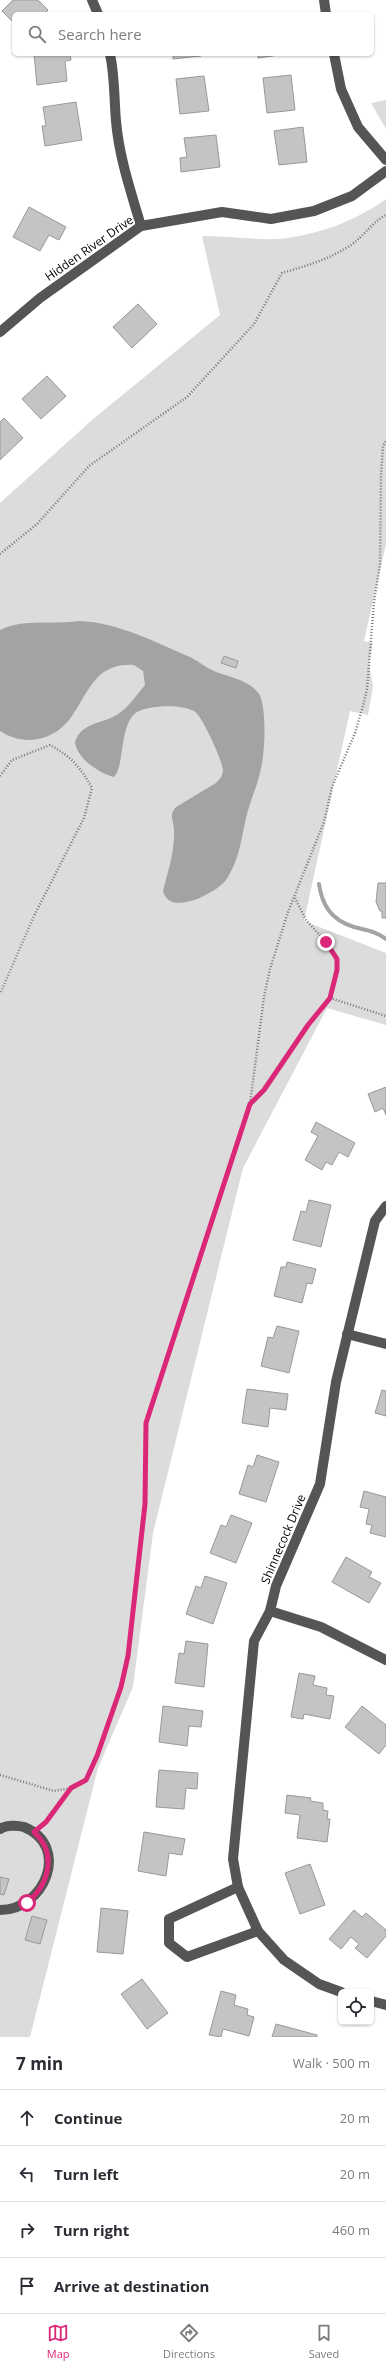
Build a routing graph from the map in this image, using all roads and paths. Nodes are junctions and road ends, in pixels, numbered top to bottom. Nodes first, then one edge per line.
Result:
1 (92, 0) edge
2 (324, 0) edge
3 (97, 12) edge
4 (326, 12) edge
5 (110, 56) edge
6 (334, 56) edge
7 (386, 160) edge
8 (386, 171) edge
9 (386, 215) edge
10 (141, 226) junction
11 (0, 332) edge
12 (386, 441) edge
13 (0, 554) edge
14 (0, 776) edge
15 (294, 896) junction
16 (0, 994) edge
17 (330, 998) junction
18 (386, 1016) edge
19 (250, 1104) junction
20 (386, 1206) edge
21 (347, 1334) junction
22 (386, 1344) edge
23 (270, 1611) junction
24 (386, 1660) edge
25 (0, 1775) edge
26 (71, 1788) junction
27 (0, 1829) edge
28 (34, 1832) junction
29 (238, 1888) junction
30 (0, 1910) edge
31 (258, 1931) junction
32 (338, 1991) edge
33 (374, 2002) edge
34 (386, 2005) edge

1 - 3 street
2 - 4 street
5 - 10 street
6 - 7 street
8 - 10 street, Hidden River Drive
9 - 13 path
10 - 11 street, Hidden River Drive
12 - 15 path
14 - 16 path
15 - 17 path
15 - 19 path
17 - 18 path
17 - 19 path
19 - 26 path
20 - 21 street, Shinnecock Drive
21 - 22 street
21 - 23 street, Shinnecock Drive
23 - 24 street
23 - 29 street, Shinnecock Drive
25 - 26 path
26 - 28 path
27 - 28 street
28 - 30 street
29 - 31 street, Shinnecock Drive
29 - 31 street
31 - 32 street, Shinnecock Drive
33 - 34 street

